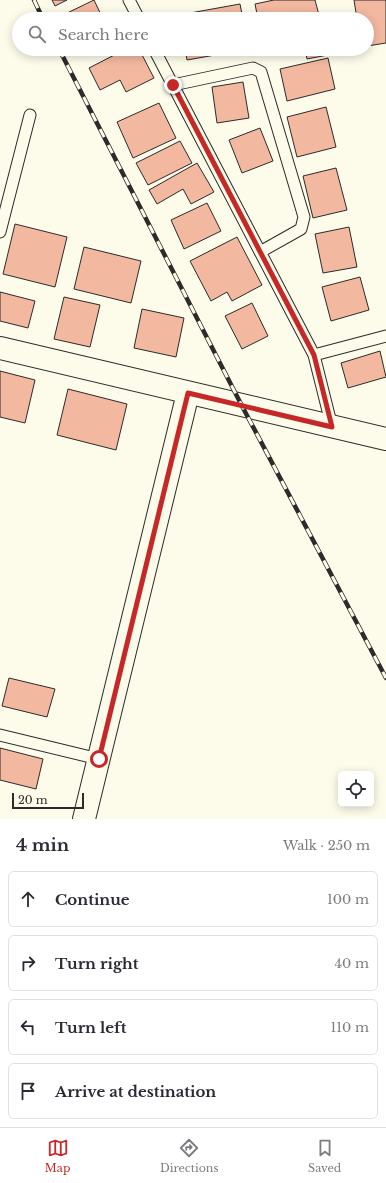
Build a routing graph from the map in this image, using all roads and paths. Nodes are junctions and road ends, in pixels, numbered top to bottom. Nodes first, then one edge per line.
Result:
1 (129, 0) edge
2 (135, 12) edge
3 (158, 56) edge
4 (173, 85) junction
5 (30, 115) dead end
6 (0, 232) edge
7 (260, 252) junction
8 (386, 336) edge
9 (0, 348) edge
10 (314, 355) junction
11 (188, 393) junction
12 (332, 427) junction
13 (386, 439) edge
14 (0, 735) edge
15 (99, 759) junction
16 (84, 819) edge

1 - 2 lane
3 - 4 lane
4 - 7 lane
4 - 7 lane
5 - 6 lane
7 - 10 lane
8 - 10 lane
9 - 11 street
10 - 12 lane
11 - 12 street
11 - 15 street
12 - 13 street
14 - 15 lane
15 - 16 street

